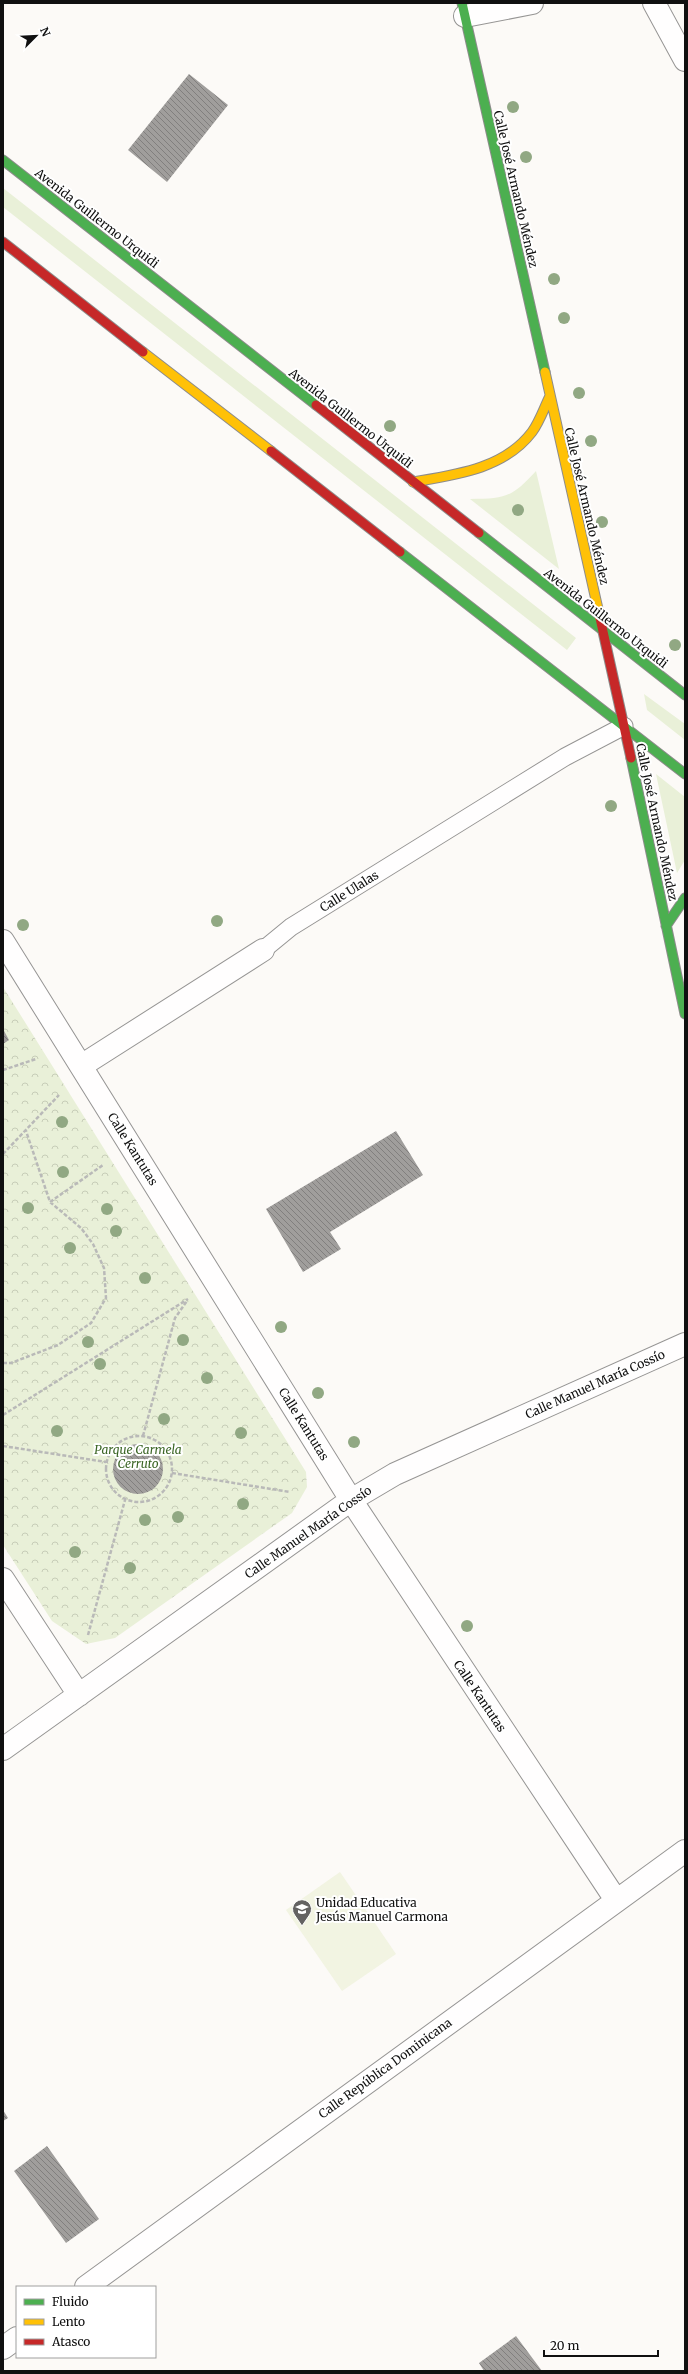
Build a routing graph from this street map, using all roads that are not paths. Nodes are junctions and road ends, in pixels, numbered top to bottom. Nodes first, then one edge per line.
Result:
1 (532, 3) edge
2 (654, 3) edge
3 (464, 9) edge
4 (685, 60) edge
5 (3, 160) edge
6 (3, 242) edge
7 (550, 396) junction
8 (413, 482) junction
9 (602, 628) junction
10 (685, 695) edge
11 (624, 726) junction
12 (685, 774) edge
13 (685, 898) edge
14 (666, 926) junction
15 (3, 942) edge
16 (263, 950) joint
17 (685, 1014) edge
18 (81, 1066) junction
19 (685, 1344) edge
20 (351, 1500) junction
21 (3, 1579) edge
22 (79, 1695) junction
23 (3, 1749) edge
24 (685, 1851) edge
25 (616, 1900) junction
26 (87, 2286) edge
27 (16, 2339) edge
28 (3, 2348) edge

1 - 3 street
2 - 4 street
3 - 7 main road, Calle José Armando Méndez
5 - 8 main road, Avenida Guillermo Urquidi
6 - 11 main road
7 - 8 main road
7 - 9 main road, Calle José Armando Méndez
8 - 9 main road, Avenida Guillermo Urquidi
9 - 10 main road, Avenida Guillermo Urquidi
9 - 11 main road, Calle José Armando Méndez
11 - 12 main road
11 - 14 main road, Calle José Armando Méndez
11 - 16 lane, Calle Ulalas
13 - 14 main road
14 - 17 main road, Calle José Armando Méndez
15 - 18 street, Calle Kantutas
16 - 18 street, Calle Ulalas
18 - 20 street, Calle Kantutas
19 - 20 street, Calle Manuel María Cossío
20 - 22 street, Calle Manuel María Cossío
20 - 25 street, Calle Kantutas
21 - 22 street
22 - 23 street, Calle Manuel María Cossío
24 - 25 street, Calle República Dominicana
25 - 26 street, Calle República Dominicana
27 - 28 street

